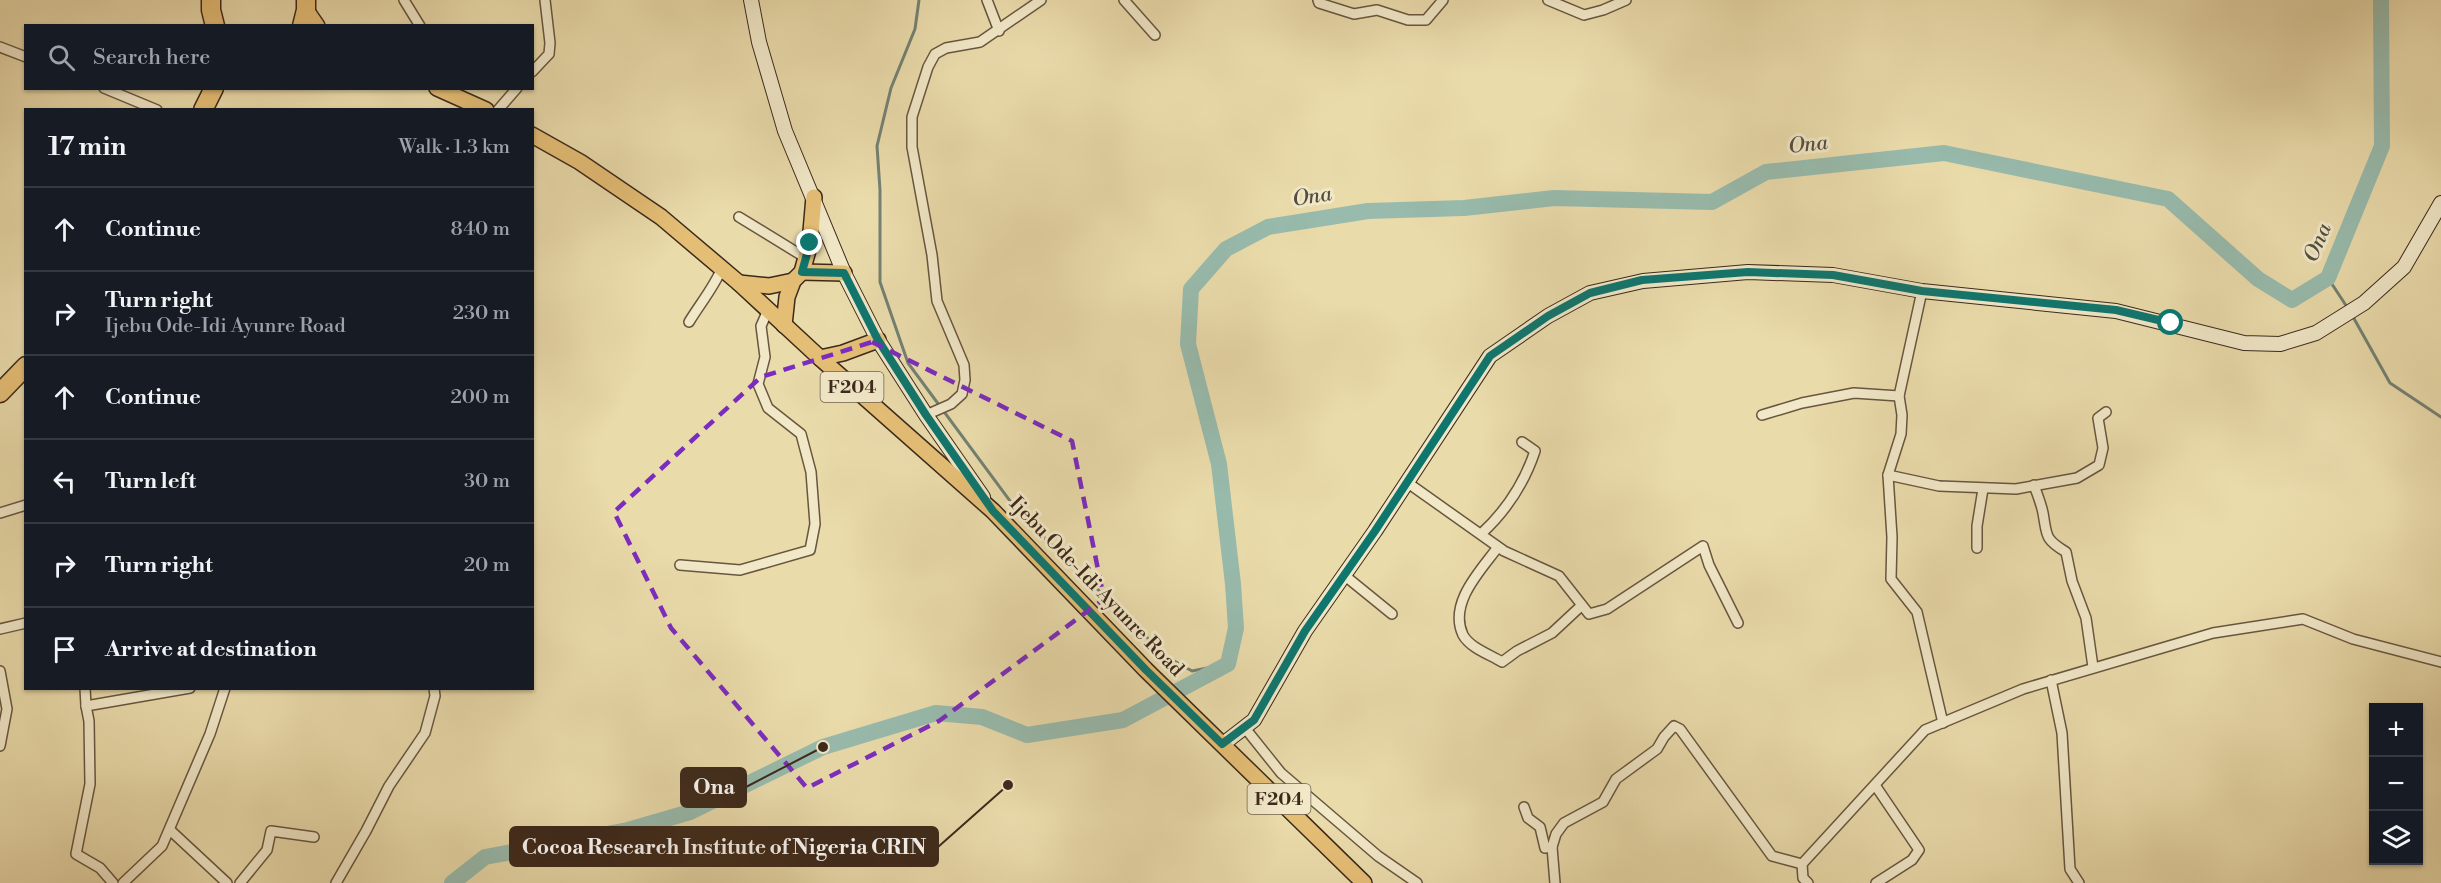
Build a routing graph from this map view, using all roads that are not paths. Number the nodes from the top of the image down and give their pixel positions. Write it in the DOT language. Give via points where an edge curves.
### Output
graph roads {
  1 [pos="211,0"];
  2 [pos="404,0"];
  3 [pos="545,0"];
  4 [pos="751,0"];
  5 [pos="987,0"];
  6 [pos="1041,0"];
  7 [pos="1124,0"];
  8 [pos="1318,0"];
  9 [pos="1443,0"];
  10 [pos="1548,0"];
  11 [pos="1626,0"];
  12 [pos="304,12"];
  13 [pos="214,24"];
  14 [pos="316,24"];
  15 [pos="419,24"];
  16 [pos="999,31"];
  17 [pos="1155,35"];
  18 [pos="0,47"];
  19 [pos="24,56"];
  20 [pos="534,70"];
  21 [pos="109,90"];
  22 [pos="213,90"];
  23 [pos="441,90"];
  24 [pos="515,90"];
  25 [pos="152,108"];
  26 [pos="204,108"];
  27 [pos="479,108"];
  28 [pos="500,108"];
  29 [pos="534,136"];
  30 [pos="814,197"];
  31 [pos="2441,203"];
  32 [pos="739,217"];
  33 [pos="722,268"];
  34 [pos="800,270"];
  35 [pos="844,273"];
  36 [pos="739,283"];
  37 [pos="1922,291"];
  38 [pos="768,310"];
  39 [pos="689,322"];
  40 [pos="784,325"];
  41 [pos="878,340"];
  42 [pos="820,358"];
  43 [pos="24,368"];
  44 [pos="0,393"];
  45 [pos="1899,396"];
  46 [pos="2106,412"];
  47 [pos="932,413"];
  48 [pos="1762,415"];
  49 [pos="1522,442"];
  50 [pos="1888,475"];
  51 [pos="1408,483"];
  52 [pos="2034,485"];
  53 [pos="1983,489"];
  54 [pos="24,506"];
  55 [pos="993,511"];
  56 [pos="0,513"];
  57 [pos="1480,534"];
  58 [pos="1498,547"];
  59 [pos="1977,548"];
  60 [pos="680,565"];
  61 [pos="1344,575"];
  62 [pos="1581,606"];
  63 [pos="1392,614"];
  64 [pos="1738,622"];
  65 [pos="24,623"];
  66 [pos="0,629"];
  67 [pos="2441,663"];
  68 [pos="2093,667"];
  69 [pos="0,671"];
  70 [pos="2051,680"];
  71 [pos="85,690"];
  72 [pos="178,690"];
  73 [pos="224,690"];
  74 [pos="434,690"];
  75 [pos="86,706"];
  76 [pos="1943,723"];
  77 [pos="1245,728"];
  78 [pos="1222,744"];
  79 [pos="0,746"];
  80 [pos="1875,785"];
  81 [pos="1524,807"];
  82 [pos="170,830"];
  83 [pos="314,837"];
  84 [pos="1552,847"];
  85 [pos="1802,864"];
  86 [pos="113,883"];
  87 [pos="123,883"];
  88 [pos="226,883"];
  89 [pos="240,883"];
  90 [pos="336,883"];
  91 [pos="1364,883"];
  92 [pos="1417,883"];
  93 [pos="1555,883"];
  94 [pos="1808,883"];
  95 [pos="1876,883"];
  96 [pos="2079,883"];
  1 -- 13 [label="highway"];
  2 -- 15 [label="street"];
  3 -- 20 [label="street" via="549,54"];
  4 -- 30 [label="street" via="785,131"];
  5 -- 16 [label="street"];
  6 -- 16 [label="street"];
  7 -- 17 [label="street"];
  8 -- 9 [label="street" via="1354,14 1377,10 1408,20 1426,20"];
  10 -- 11 [label="street" via="1584,15"];
  12 -- 14 [label="main road"];
  16 -- 47 [label="street" via="980,42 935,54 912,117 912,147 937,301 964,365 962,394"];
  18 -- 19 [label="street"];
  21 -- 25 [label="street"];
  22 -- 26 [label="highway"];
  23 -- 27 [label="main road"];
  24 -- 28 [label="street"];
  29 -- 33 [label="main road, Ijebu Ode-Idi Ayunre Road / F204" via="661,217"];
  30 -- 34 [label="main road" via="813,223"];
  30 -- 35 [label="street"];
  31 -- 37 [label="street" via="2403,267 2364,303 2316,333 2280,344 2244,343 2116,310"];
  32 -- 34 [label="street"];
  33 -- 36 [label="main road, Ijebu Ode-Idi Ayunre Road / F204"];
  33 -- 39 [label="street"];
  34 -- 35 [label="main road"];
  34 -- 36 [label="main road" via="768,286"];
  34 -- 40 [label="main road" via="787,297"];
  35 -- 41 [label="street"];
  36 -- 38 [label="main road, Ijebu Ode-Idi Ayunre Road / F204"];
  37 -- 45 [label="street"];
  37 -- 51 [label="street" via="1833,275 1748,272 1642,280 1590,293 1490,356"];
  38 -- 40 [label="main road, Ijebu Ode-Idi Ayunre Road / F204"];
  38 -- 60 [label="street" via="761,326 765,357 758,384 768,408 801,434 812,482 815,524 810,550 740,570"];
  40 -- 42 [label="main road, Ijebu Ode-Idi Ayunre Road / F204"];
  41 -- 42 [label="main road"];
  41 -- 47 [label="street"];
  42 -- 55 [label="main road, Ijebu Ode-Idi Ayunre Road / F204"];
  43 -- 44 [label="highway"];
  45 -- 48 [label="street" via="1854,393"];
  45 -- 50 [label="street" via="1901,434"];
  46 -- 52 [label="street" via="2098,418 2103,448 2099,465 2077,478"];
  47 -- 55 [label="street"];
  49 -- 57 [label="street" via="1535,451 1530,467 1516,494"];
  50 -- 53 [label="street" via="1939,486"];
  50 -- 76 [label="street" via="1891,579 1917,612"];
  51 -- 57 [label="street"];
  51 -- 61 [label="street"];
  52 -- 53 [label="street"];
  52 -- 68 [label="street" via="2045,532 2052,544 2066,552 2086,618"];
  53 -- 59 [label="street"];
  54 -- 56 [label="street"];
  55 -- 78 [label="main road, Ijebu Ode-Idi Ayunre Road / F204"];
  57 -- 58 [label="street"];
  58 -- 62 [label="street" via="1558,576"];
  58 -- 62 [label="street" via="1463,598 1459,614 1463,636 1473,646 1502,662 1552,633"];
  61 -- 63 [label="street"];
  61 -- 77 [label="street" via="1305,631 1254,720"];
  62 -- 64 [label="street" via="1589,614 1607,609 1703,546 1708,566"];
  65 -- 66 [label="street"];
  67 -- 68 [label="street" via="2353,639 2302,618 2213,633"];
  68 -- 70 [label="street"];
  69 -- 79 [label="street" via="7,709"];
  70 -- 76 [label="street"];
  70 -- 96 [label="street" via="2062,733 2070,869"];
  71 -- 75 [label="street"];
  72 -- 75 [label="street"];
  73 -- 82 [label="street"];
  74 -- 90 [label="street" via="425,733 389,786"];
  75 -- 86 [label="street" via="90,784 76,854 100,868"];
  76 -- 80 [label="street" via="1925,730"];
  77 -- 78 [label="street"];
  77 -- 92 [label="street" via="1281,773 1378,856"];
  78 -- 91 [label="main road, Ijebu Ode-Idi Ayunre Road / F204"];
  80 -- 85 [label="street"];
  80 -- 95 [label="street" via="1919,850 1912,860"];
  81 -- 84 [label="street" via="1528,818 1540,827 1545,848"];
  82 -- 87 [label="street" via="162,846"];
  82 -- 88 [label="street"];
  83 -- 89 [label="street" via="271,831 267,850"];
  84 -- 85 [label="street" via="1564,823 1603,802 1616,779 1658,749 1674,726 1772,856"];
  84 -- 93 [label="street"];
  85 -- 94 [label="street" via="1803,878"];
}
